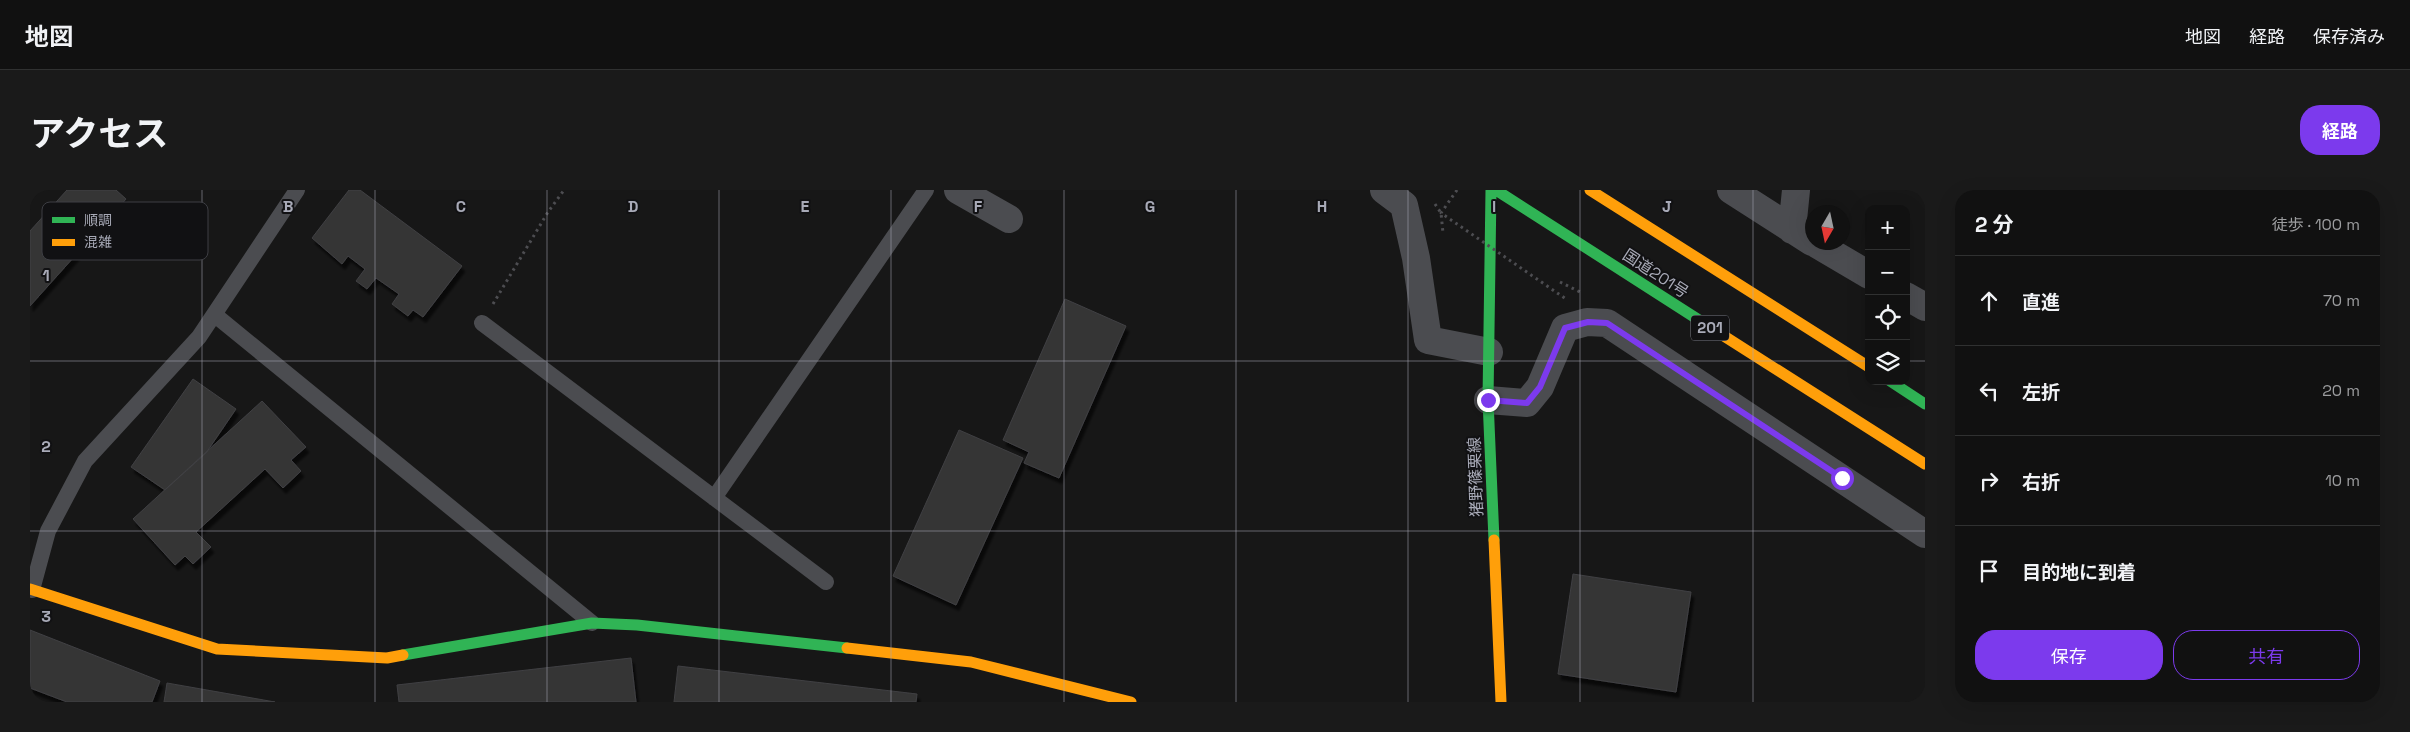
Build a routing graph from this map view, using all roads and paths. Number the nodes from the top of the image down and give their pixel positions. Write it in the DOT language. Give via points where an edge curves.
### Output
graph roads {
  1 [pos="297,190"];
  2 [pos="564,190"];
  3 [pos="926,190"];
  4 [pos="958,190"];
  5 [pos="1384,190"];
  6 [pos="1456,190"];
  7 [pos="1491,190"];
  8 [pos="1496,190"];
  9 [pos="1590,190"];
  10 [pos="1731,190"];
  11 [pos="1796,190"];
  12 [pos="1009,220"];
  13 [pos="1805,233"];
  14 [pos="1805,237"];
  15 [pos="1826,250"];
  16 [pos="1865,273"];
  17 [pos="1566,298"];
  18 [pos="1910,298"];
  19 [pos="1925,307"];
  20 [pos="215,315"];
  21 [pos="482,323"];
  22 [pos="1489,352"];
  23 [pos="1865,364"];
  24 [pos="1896,385"];
  25 [pos="1488,400"];
  26 [pos="1925,404"];
  27 [pos="1925,464"];
  28 [pos="714,498"];
  29 [pos="1925,534"];
  30 [pos="826,582"];
  31 [pos="31,590"];
  32 [pos="592,622"];
  33 [pos="1131,702"];
  34 [pos="1501,702"];
  1 -- 20 [label="lane"];
  2 -- 21 [label="path"];
  3 -- 28 [label="lane"];
  4 -- 12 [label="street"];
  5 -- 22 [label="street" via="1404,205 1416,258 1428,340"];
  6 -- 17 [label="path, bridge" via="1442,213"];
  7 -- 22 [label="main road, 猪野篠栗線"];
  8 -- 27 [label="main road, 国道201号 / 201"];
  9 -- 23 [label="main road"];
  10 -- 14 [label="street"];
  11 -- 13 [label="street"];
  15 -- 16 [label="street"];
  18 -- 19 [label="street"];
  20 -- 31 [label="lane" via="199,338 85,461 48,531"];
  20 -- 32 [label="lane"];
  21 -- 28 [label="lane"];
  22 -- 25 [label="main road, 猪野篠栗線"];
  24 -- 26 [label="main road"];
  25 -- 29 [label="street" via="1527,403 1540,387 1565,328 1588,322 1607,323"];
  25 -- 34 [label="main road, 猪野篠栗線"];
  28 -- 30 [label="lane"];
  31 -- 32 [label="main road" via="217,649 387,658"];
  32 -- 33 [label="main road" via="971,662"];
}
